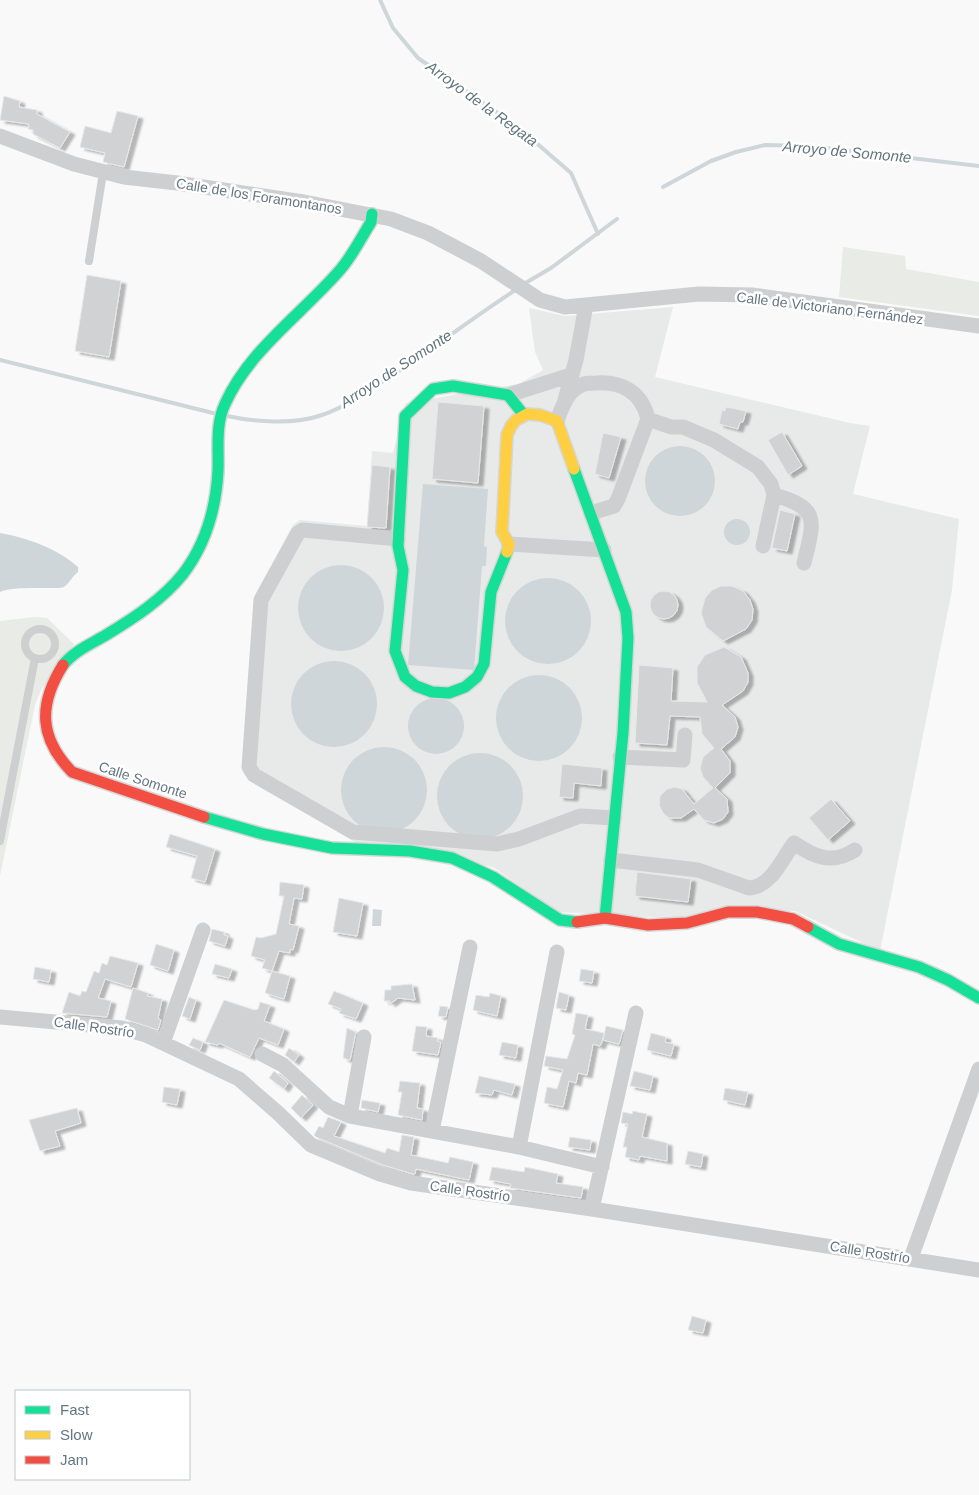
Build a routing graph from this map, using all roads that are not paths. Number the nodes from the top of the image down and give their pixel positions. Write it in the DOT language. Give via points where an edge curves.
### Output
graph roads {
  1 [pos="0,136"];
  2 [pos="103,173"];
  3 [pos="372,214"];
  4 [pos="89,261"];
  5 [pos="508,280"];
  6 [pos="586,305"];
  7 [pos="979,326"];
  8 [pos="571,375"];
  9 [pos="508,394"];
  10 [pos="565,400"];
  11 [pos="523,414"];
  12 [pos="648,419"];
  13 [pos="557,420"];
  14 [pos="774,495"];
  15 [pos="591,513"];
  16 [pos="398,539"];
  17 [pos="509,544"];
  18 [pos="763,546"];
  19 [pos="604,550"];
  20 [pos="804,563"];
  21 [pos="53,652"];
  22 [pos="35,658"];
  23 [pos="67,661"];
  24 [pos="685,736"];
  25 [pos="620,757"];
  26 [pos="614,818"];
  27 [pos="0,841"];
  28 [pos="855,850"];
  29 [pos="611,860"];
  30 [pos="765,883"];
  31 [pos="757,912"];
  32 [pos="605,918"];
  33 [pos="203,930"];
  34 [pos="470,947"];
  35 [pos="557,952"];
  36 [pos="979,998"];
  37 [pos="636,1013"];
  38 [pos="0,1017"];
  39 [pos="364,1037"];
  40 [pos="163,1043"];
  41 [pos="262,1054"];
  42 [pos="979,1069"];
  43 [pos="350,1116"];
  44 [pos="432,1131"];
  45 [pos="519,1147"];
  46 [pos="602,1166"];
  47 [pos="592,1209"];
  48 [pos="911,1258"];
  49 [pos="979,1270"];
  1 -- 2 [label="street, Calle de los Foramontanos"];
  2 -- 3 [label="street, Calle de los Foramontanos"];
  2 -- 4 [label="lane"];
  3 -- 5 [label="street, Calle de los Foramontanos" via="428,233 481,261"];
  3 -- 23 [label="street, Calle Somonte" via="371,222 342,268 256,357 224,406 218,428 217,482 211,513 194,558 178,584 147,609"];
  5 -- 6 [label="street, Calle de Victoriano Fernández" via="533,296 566,306"];
  6 -- 7 [label="street, Calle de Victoriano Fernández" via="699,294 752,295"];
  6 -- 8 [label="street"];
  8 -- 9 [label="street"];
  8 -- 10 [label="street"];
  9 -- 11 [label="street"];
  9 -- 16 [label="street" via="454,386 433,389 406,416"];
  10 -- 12 [label="street" via="584,384 616,384 639,398"];
  10 -- 13 [label="street"];
  11 -- 13 [label="street" via="532,412"];
  11 -- 17 [label="street" via="512,422 507,435 502,532"];
  12 -- 14 [label="street" via="671,427 683,427 746,458 767,477"];
  12 -- 15 [label="street" via="614,506"];
  13 -- 15 [label="street"];
  14 -- 18 [label="street"];
  14 -- 20 [label="street" via="796,502 812,518"];
  15 -- 19 [label="street"];
  16 -- 17 [label="street" via="403,570 396,651 405,677 416,686 432,692 450,692 465,687 477,677 484,664 491,592"];
  16 -- 26 [label="street" via="303,530 298,533 261,600 249,767 254,775 353,832 497,844 580,816"];
  17 -- 19 [label="street"];
  19 -- 25 [label="street" via="626,612 628,638"];
  21 -- 22 [label="lane" via="45,658"];
  21 -- 22 [label="lane" via="54,638 47,631 37,630 25,643 28,653"];
  21 -- 23 [label="lane"];
  22 -- 27 [label="lane"];
  23 -- 32 [label="street, Calle Somonte" via="56,677 50,695 46,730 55,753 72,772 212,820 273,836 332,848 410,851 452,858 493,877 560,920 571,923"];
  24 -- 25 [label="street" via="683,760"];
  25 -- 26 [label="street"];
  26 -- 29 [label="street"];
  28 -- 30 [label="street" via="836,859 822,858 794,843"];
  29 -- 30 [label="street" via="698,870 749,888"];
  29 -- 32 [label="street"];
  30 -- 31 [label="street"];
  31 -- 32 [label="street, Calle Somonte" via="728,912 687,923 648,925"];
  31 -- 36 [label="street, Calle Somonte" via="793,919 839,944 919,967"];
  33 -- 40 [label="street"];
  34 -- 44 [label="street"];
  35 -- 45 [label="street"];
  37 -- 46 [label="street"];
  38 -- 40 [label="street, Calle Rostrío" via="122,1028"];
  39 -- 43 [label="street"];
  40 -- 47 [label="street, Calle Rostrío" via="239,1079 311,1145 380,1174 412,1183"];
  41 -- 43 [label="street" via="283,1065 329,1107"];
  42 -- 48 [label="street"];
  43 -- 44 [label="street"];
  44 -- 45 [label="street"];
  45 -- 46 [label="street"];
  46 -- 47 [label="street"];
  47 -- 48 [label="street, Calle Rostrío"];
  48 -- 49 [label="street, Calle Rostrío"];
}
